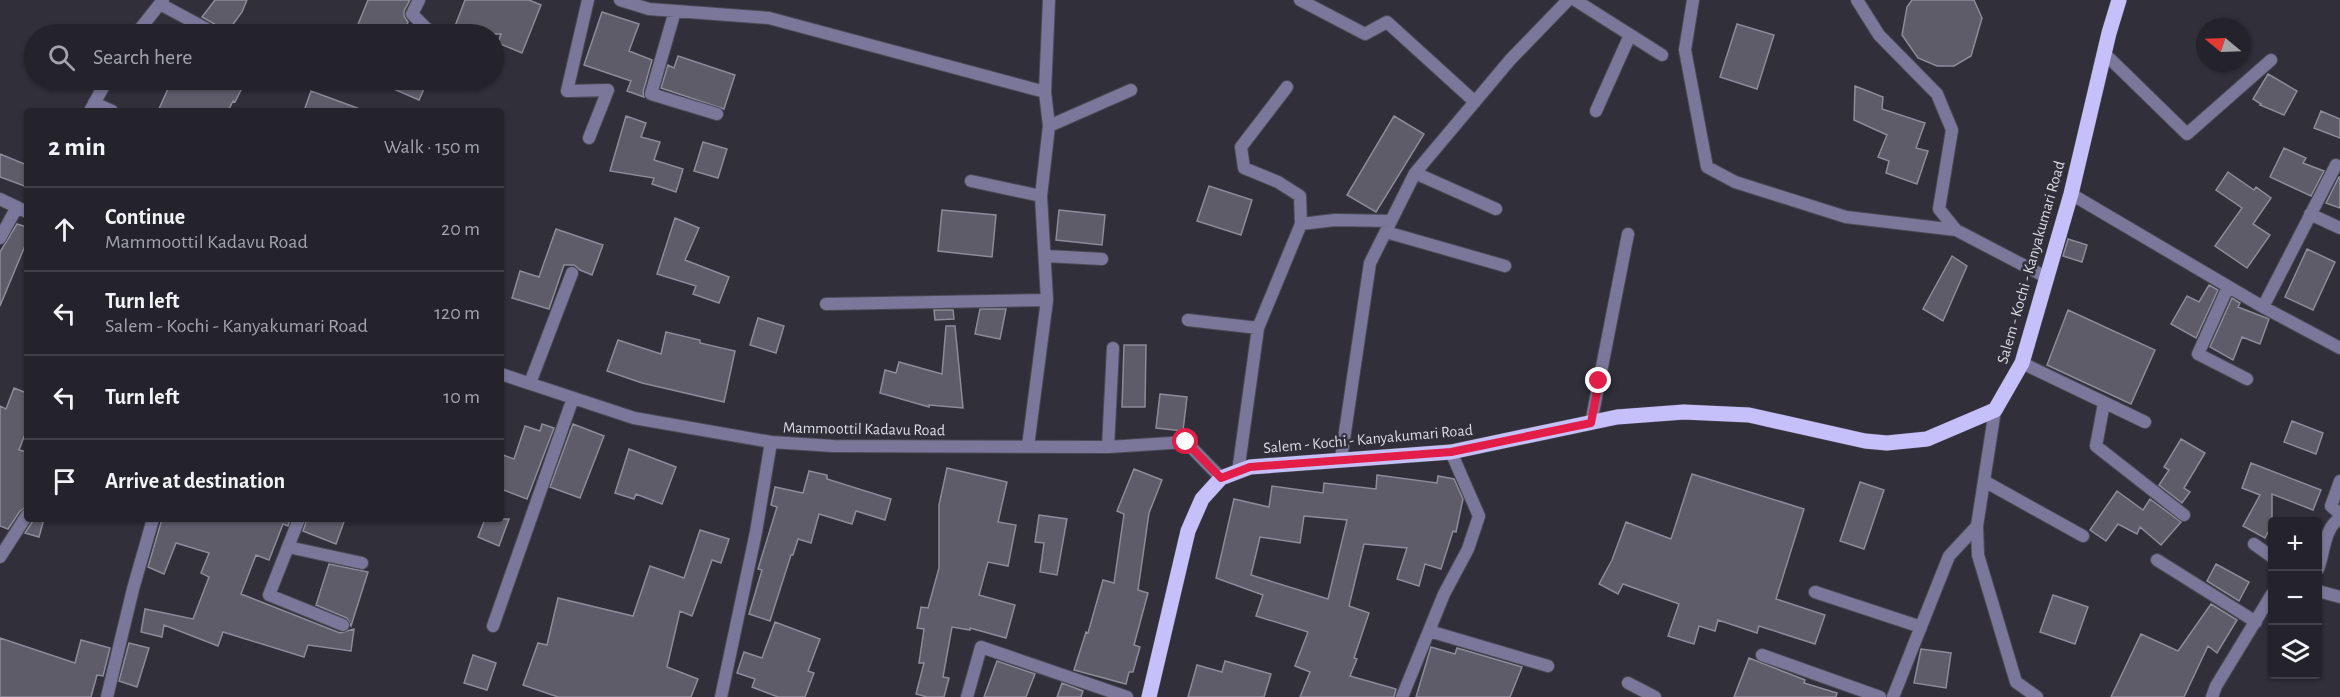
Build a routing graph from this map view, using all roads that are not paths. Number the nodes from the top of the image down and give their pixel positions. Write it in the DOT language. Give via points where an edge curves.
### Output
graph roads {
  1 [pos="419,0"];
  2 [pos="588,0"];
  3 [pos="620,0"];
  4 [pos="1048,0"];
  5 [pos="1300,0"];
  6 [pos="1568,0"];
  7 [pos="1575,0"];
  8 [pos="1693,0"];
  9 [pos="1857,0"];
  10 [pos="2119,0"];
  11 [pos="161,2"];
  12 [pos="675,11"];
  13 [pos="144,24"];
  14 [pos="199,24"];
  15 [pos="422,24"];
  16 [pos="1630,35"];
  17 [pos="2104,53"];
  18 [pos="1662,55"];
  19 [pos="2271,60"];
  20 [pos="1287,87"];
  21 [pos="101,90"];
  22 [pos="1131,90"];
  23 [pos="1045,92"];
  24 [pos="1475,102"];
  25 [pos="92,107"];
  26 [pos="1596,111"];
  27 [pos="717,114"];
  28 [pos="1049,126"];
  29 [pos="589,138"];
  30 [pos="2336,165"];
  31 [pos="1415,173"];
  32 [pos="972,181"];
  33 [pos="2071,194"];
  34 [pos="1041,196"];
  35 [pos="0,199"];
  36 [pos="22,209"];
  37 [pos="1496,209"];
  38 [pos="2310,214"];
  39 [pos="1301,224"];
  40 [pos="1388,227"];
  41 [pos="2340,228"];
  42 [pos="1956,230"];
  43 [pos="1628,234"];
  44 [pos="0,238"];
  45 [pos="1046,256"];
  46 [pos="1102,259"];
  47 [pos="1505,266"];
  48 [pos="572,273"];
  49 [pos="2048,278"];
  50 [pos="2228,287"];
  51 [pos="1047,300"];
  52 [pos="826,304"];
  53 [pos="2263,307"];
  54 [pos="1188,320"];
  55 [pos="1258,328"];
  56 [pos="1113,348"];
  57 [pos="2340,348"];
  58 [pos="2022,363"];
  59 [pos="504,375"];
  60 [pos="2247,380"];
  61 [pos="530,383"];
  62 [pos="573,398"];
  63 [pos="2104,403"];
  64 [pos="1995,410"];
  65 [pos="2145,422"];
  66 [pos="1591,423"];
  67 [pos="771,442"];
  68 [pos="1028,446"];
  69 [pos="1108,447"];
  70 [pos="1451,452"];
  71 [pos="1341,459"];
  72 [pos="1238,472"];
  73 [pos="1221,478"];
  74 [pos="1984,481"];
  75 [pos="2340,481"];
  76 [pos="2184,516"];
  77 [pos="2340,516"];
  78 [pos="24,520"];
  79 [pos="152,522"];
  80 [pos="298,522"];
  81 [pos="1977,526"];
  82 [pos="2083,536"];
  83 [pos="2254,544"];
  84 [pos="288,547"];
  85 [pos="2268,553"];
  86 [pos="2322,556"];
  87 [pos="0,557"];
  88 [pos="2157,560"];
  89 [pos="362,563"];
  90 [pos="1815,592"];
  91 [pos="2322,592"];
  92 [pos="2340,597"];
  93 [pos="2268,601"];
  94 [pos="2256,622"];
  95 [pos="343,625"];
  96 [pos="493,626"];
  97 [pos="1921,627"];
  98 [pos="1429,631"];
  99 [pos="1762,655"];
  100 [pos="1548,666"];
  101 [pos="1628,683"];
  102 [pos="2030,695"];
  103 [pos="107,697"];
  104 [pos="721,697"];
  105 [pos="967,697"];
  106 [pos="1127,697"];
  107 [pos="1149,697"];
  108 [pos="1401,697"];
  109 [pos="1654,697"];
  110 [pos="1881,697"];
  111 [pos="1893,697"];
  112 [pos="2212,697"];
  1 -- 15 [label="street" via="412,14"];
  2 -- 29 [label="street" via="567,91 608,90"];
  3 -- 12 [label="street" via="649,9"];
  4 -- 23 [label="street"];
  5 -- 24 [label="street" via="1365,34 1387,22"];
  6 -- 24 [label="street"];
  7 -- 16 [label="street"];
  8 -- 42 [label="street" via="1685,50 1707,167 1735,182 1846,217"];
  9 -- 42 [label="street" via="1879,35 1937,94 1941,103 1952,130 1939,209"];
  10 -- 17 [label="main road, Salem - Kochi - Kanyakumari Road"];
  11 -- 13 [label="street"];
  11 -- 14 [label="street"];
  12 -- 23 [label="street" via="769,18"];
  12 -- 27 [label="street" via="651,94"];
  16 -- 18 [label="street"];
  16 -- 26 [label="street"];
  17 -- 19 [label="street" via="2187,134"];
  17 -- 33 [label="main road, Salem - Kochi - Kanyakumari Road"];
  20 -- 39 [label="street" via="1241,147 1244,168 1300,196"];
  21 -- 25 [label="street"];
  22 -- 28 [label="street"];
  23 -- 28 [label="street"];
  24 -- 31 [label="street"];
  28 -- 34 [label="street"];
  30 -- 38 [label="street"];
  31 -- 37 [label="street"];
  31 -- 40 [label="street"];
  32 -- 34 [label="street"];
  33 -- 49 [label="main road, Salem - Kochi - Kanyakumari Road"];
  33 -- 50 [label="street"];
  34 -- 45 [label="street"];
  35 -- 36 [label="street"];
  36 -- 44 [label="street"];
  38 -- 41 [label="street"];
  38 -- 53 [label="street"];
  39 -- 40 [label="street" via="1335,220"];
  39 -- 55 [label="street"];
  40 -- 47 [label="street"];
  40 -- 71 [label="street" via="1370,263"];
  42 -- 49 [label="street"];
  43 -- 66 [label="street"];
  45 -- 46 [label="street"];
  45 -- 51 [label="street"];
  48 -- 61 [label="street"];
  49 -- 58 [label="main road, Salem - Kochi - Kanyakumari Road"];
  50 -- 53 [label="street"];
  50 -- 60 [label="street" via="2198,354"];
  51 -- 52 [label="street"];
  51 -- 68 [label="street"];
  53 -- 57 [label="street"];
  54 -- 55 [label="street"];
  55 -- 72 [label="street"];
  56 -- 69 [label="street"];
  58 -- 63 [label="street"];
  58 -- 64 [label="main road, Salem - Kochi - Kanyakumari Road"];
  59 -- 61 [label="street, Mammoottil Kadavu Road"];
  61 -- 62 [label="street, Mammoottil Kadavu Road"];
  62 -- 67 [label="street, Mammoottil Kadavu Road" via="634,418"];
  62 -- 96 [label="street"];
  63 -- 65 [label="street"];
  63 -- 76 [label="street" via="2096,446"];
  64 -- 66 [label="main road, Salem - Kochi - Kanyakumari Road" via="1927,439 1887,442 1865,441 1749,415 1684,412"];
  64 -- 74 [label="street"];
  66 -- 70 [label="main road, Salem - Kochi - Kanyakumari Road"];
  67 -- 68 [label="street, Mammoottil Kadavu Road" via="832,446"];
  67 -- 104 [label="street"];
  68 -- 69 [label="street, Mammoottil Kadavu Road"];
  69 -- 73 [label="street, Mammoottil Kadavu Road" via="1186,442"];
  70 -- 71 [label="main road, Salem - Kochi - Kanyakumari Road"];
  70 -- 98 [label="street" via="1479,516 1468,549"];
  71 -- 72 [label="main road, Salem - Kochi - Kanyakumari Road" via="1250,467"];
  72 -- 73 [label="main road, Salem - Kochi - Kanyakumari Road"];
  73 -- 107 [label="main road, Salem - Kochi - Kanyakumari Road" via="1202,499 1188,531"];
  74 -- 81 [label="street"];
  74 -- 82 [label="street"];
  75 -- 77 [label="street" via="2331,506"];
  77 -- 86 [label="street" via="2330,531"];
  78 -- 87 [label="street"];
  79 -- 103 [label="street"];
  80 -- 84 [label="street"];
  81 -- 97 [label="street" via="1948,556"];
  81 -- 102 [label="street" via="1978,555 1999,631 2016,682"];
  83 -- 85 [label="street"];
  84 -- 89 [label="street"];
  84 -- 95 [label="street" via="269,595"];
  88 -- 94 [label="street"];
  90 -- 97 [label="street"];
  91 -- 92 [label="street"];
  93 -- 94 [label="street"];
  94 -- 112 [label="street"];
  97 -- 111 [label="street"];
  98 -- 100 [label="street"];
  98 -- 108 [label="street"];
  99 -- 110 [label="street"];
  101 -- 109 [label="street"];
  105 -- 106 [label="street" via="981,647"];
}
